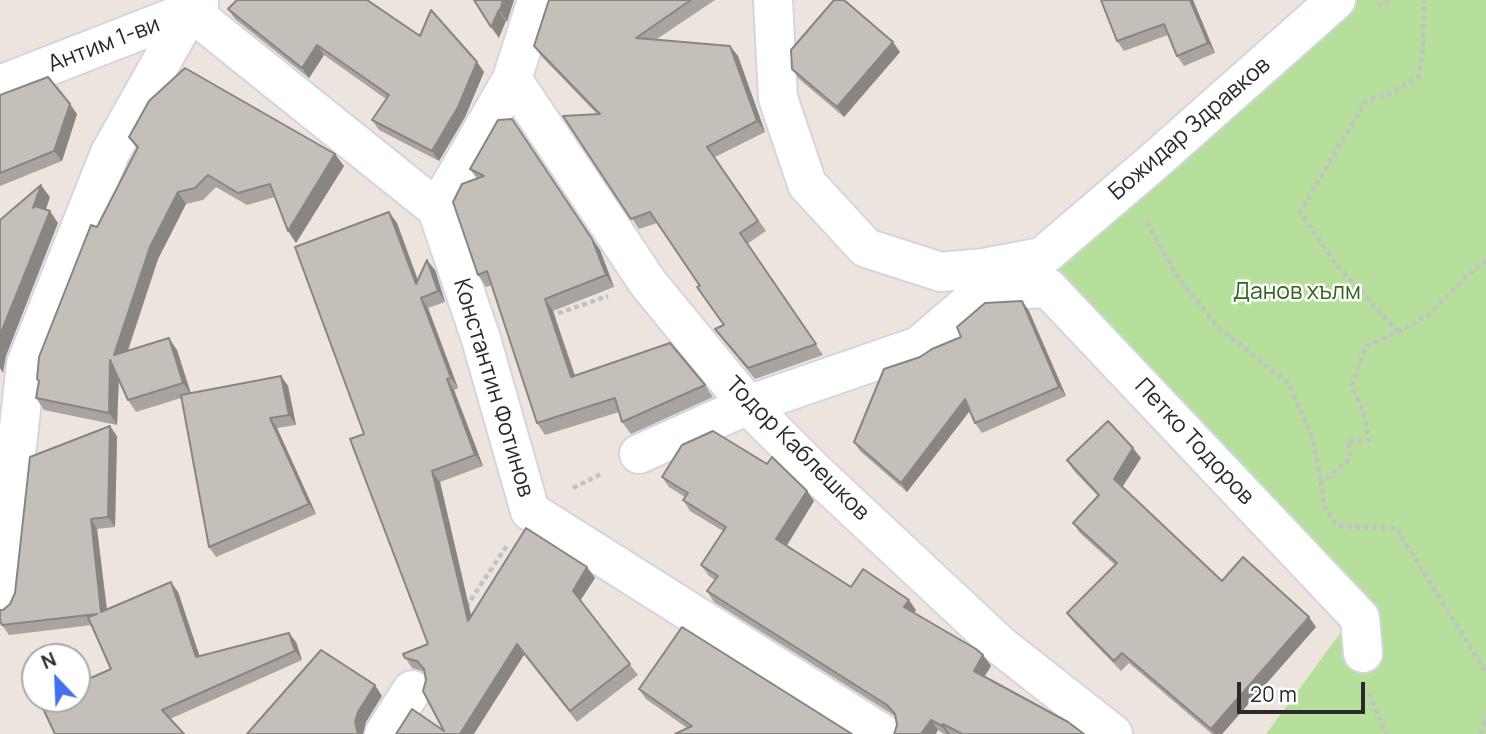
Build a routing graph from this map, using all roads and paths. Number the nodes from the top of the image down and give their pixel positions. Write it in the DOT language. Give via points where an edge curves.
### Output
graph roads {
  1 [pos="537,0"];
  2 [pos="773,0"];
  3 [pos="1336,0"];
  4 [pos="1424,0"];
  5 [pos="196,4"];
  6 [pos="512,79"];
  7 [pos="0,85"];
  8 [pos="1151,164"];
  9 [pos="437,209"];
  10 [pos="1486,260"];
  11 [pos="649,283"];
  12 [pos="546,317"];
  13 [pos="1398,332"];
  14 [pos="748,405"];
  15 [pos="639,454"];
  16 [pos="1321,483"];
  17 [pos="530,511"];
  18 [pos="0,600"];
  19 [pos="463,611"];
  20 [pos="1363,653"];
  21 [pos="1486,672"];
  22 [pos="411,690"];
  23 [pos="1486,716"];
  24 [pos="384,734"];
  25 [pos="883,734"];
  26 [pos="1113,734"];
  27 [pos="1481,734"];
  1 -- 6 [label="street"];
  2 -- 8 [label="street, Божидар Здравков" via="778,98 807,184 866,248 942,272 1042,257"];
  3 -- 8 [label="street, Божидар Здравков"];
  4 -- 13 [label="path" via="1419,76 1366,101 1300,212 1336,264"];
  5 -- 7 [label="street, Антим 1-ви"];
  5 -- 9 [label="street"];
  5 -- 18 [label="street" via="110,153 26,364"];
  6 -- 9 [label="street"];
  6 -- 11 [label="street, Тодор Каблешков"];
  8 -- 16 [label="path" via="1142,213 1176,275 1218,327 1289,384 1313,439"];
  9 -- 17 [label="street, Константин Фотинов" via="481,339"];
  10 -- 13 [label="path" via="1427,316"];
  11 -- 12 [label="path"];
  11 -- 14 [label="street, Тодор Каблешков"];
  13 -- 16 [label="path" via="1366,346 1352,385 1369,440 1348,441 1350,459"];
  14 -- 15 [label="street"];
  14 -- 20 [label="street, Петко Тодоров" via="919,346 983,291 1048,288 1360,618"];
  14 -- 26 [label="street, Тодор Каблешков" via="1000,646"];
  15 -- 17 [label="path"];
  16 -- 21 [label="path" via="1324,506 1338,526 1396,528"];
  17 -- 19 [label="path"];
  17 -- 25 [label="street, Константин Фотинов"];
  22 -- 24 [label="street"];
  23 -- 27 [label="path"];
}
